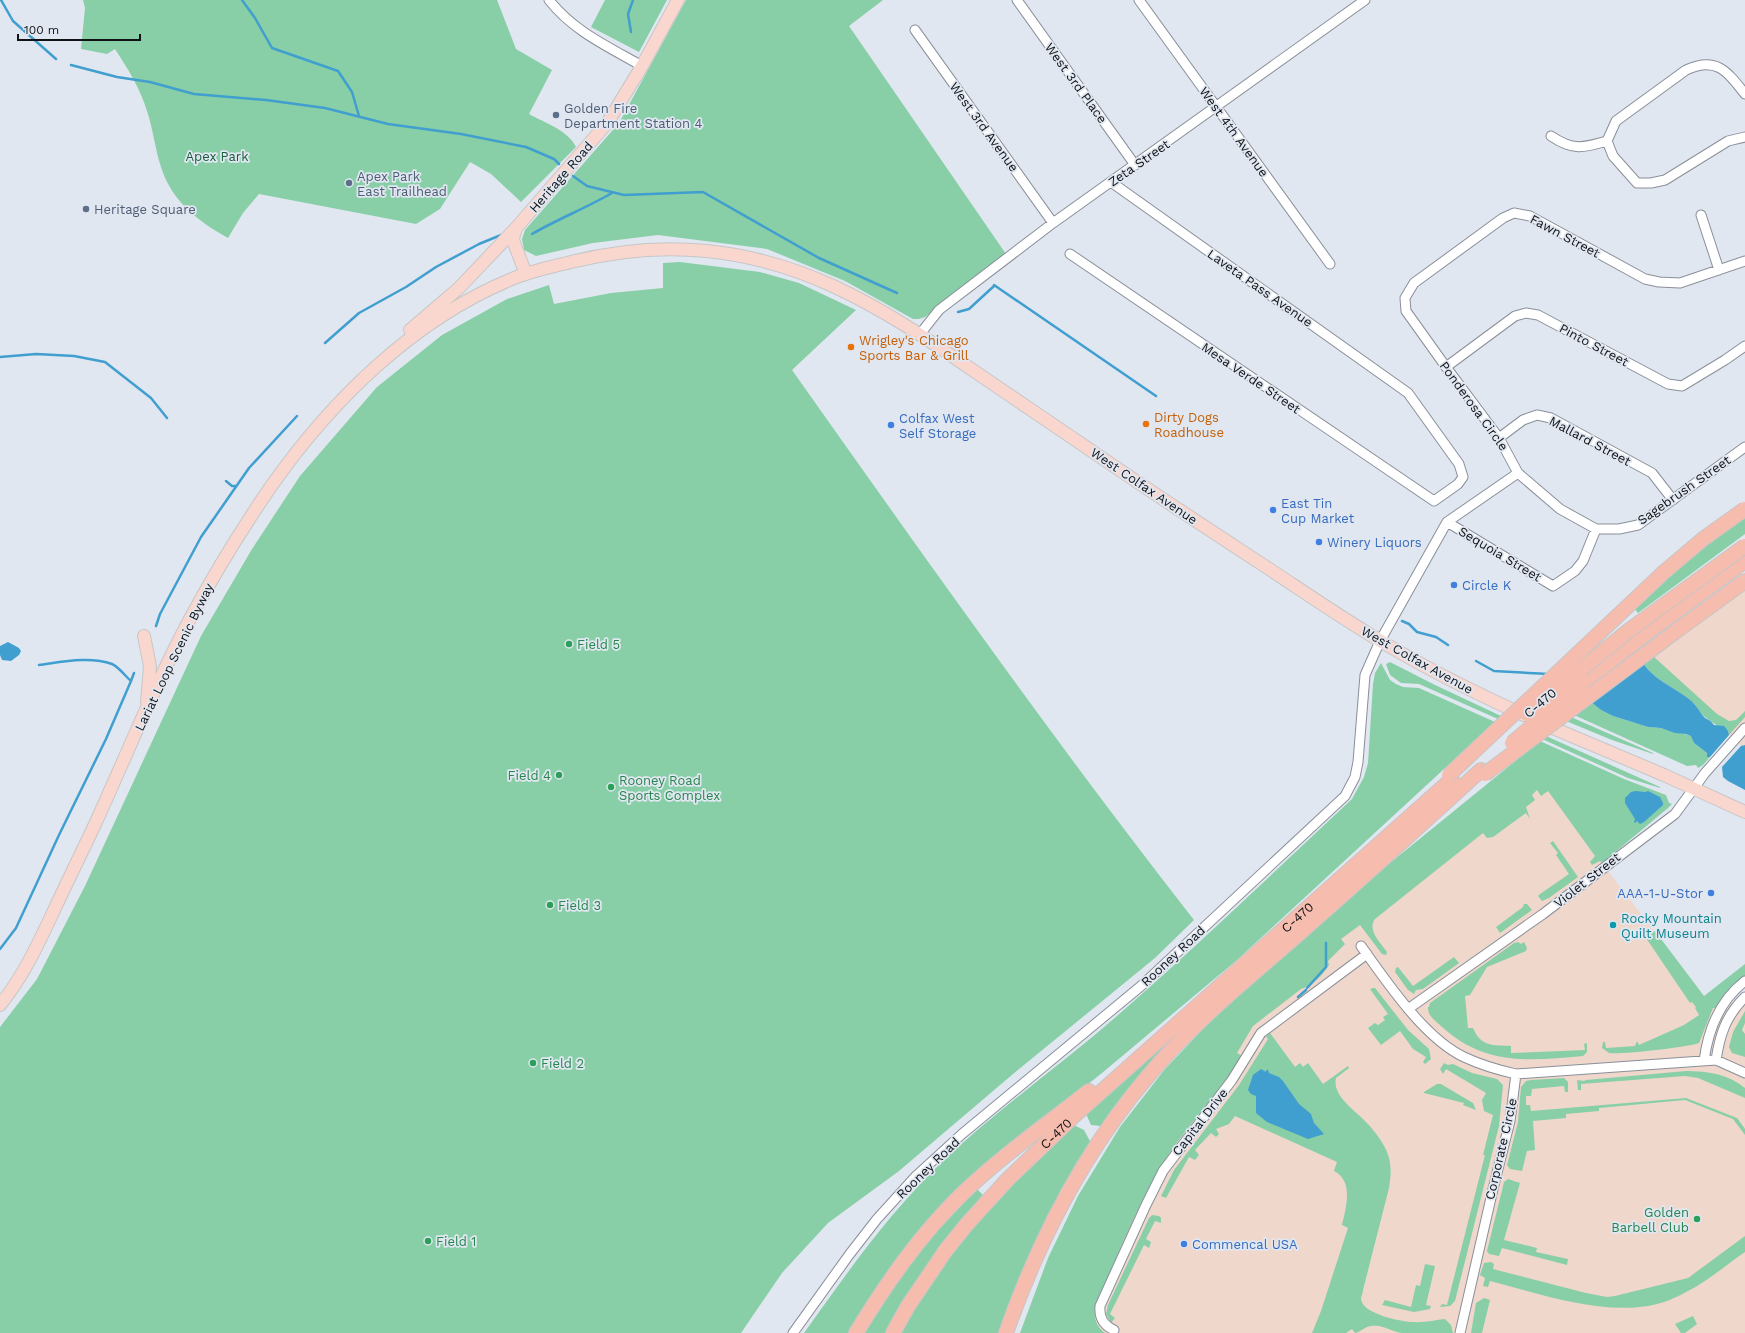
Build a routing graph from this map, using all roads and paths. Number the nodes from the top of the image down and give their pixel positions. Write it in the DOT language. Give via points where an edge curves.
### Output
graph roads {
  1 [pos="549,0"];
  2 [pos="678,0"];
  3 [pos="1017,0"];
  4 [pos="1139,0"];
  5 [pos="1365,0"];
  6 [pos="915,30"];
  7 [pos="642,66"];
  8 [pos="1745,94"];
  9 [pos="1215,107"];
  10 [pos="1552,136"];
  11 [pos="1745,137"];
  12 [pos="1607,141"];
  13 [pos="1136,165"];
  14 [pos="1111,182"];
  15 [pos="1701,215"];
  16 [pos="1053,223"];
  17 [pos="516,228"];
  18 [pos="1070,254"];
  19 [pos="1745,260"];
  20 [pos="1330,264"];
  21 [pos="1719,270"];
  22 [pos="526,274"];
  23 [pos="1405,298"];
  24 [pos="920,334"];
  25 [pos="1745,346"];
  26 [pos="1446,367"];
  27 [pos="335,408"];
  28 [pos="1500,438"];
  29 [pos="1745,447"];
  30 [pos="1518,473"];
  31 [pos="1673,500"];
  32 [pos="1434,501"];
  33 [pos="1745,508"];
  34 [pos="1448,522"];
  35 [pos="1596,529"];
  36 [pos="1745,546"];
  37 [pos="1745,562"];
  38 [pos="1745,581"];
  39 [pos="144,636"];
  40 [pos="1380,641"];
  41 [pos="145,715"];
  42 [pos="1745,728"];
  43 [pos="1483,772"];
  44 [pos="1451,777"];
  45 [pos="1694,788"];
  46 [pos="1745,812"];
  47 [pos="1361,946"];
  48 [pos="1367,954"];
  49 [pos="1745,981"];
  50 [pos="1745,997"];
  51 [pos="0,1005"];
  52 [pos="1196,1007"];
  53 [pos="1408,1009"];
  54 [pos="1716,1060"];
  55 [pos="1704,1061"];
  56 [pos="1516,1074"];
  57 [pos="1745,1074"];
  58 [pos="1114,1330"];
  59 [pos="793,1333"];
  60 [pos="856,1333"];
  61 [pos="893,1333"];
  62 [pos="1006,1333"];
  63 [pos="1460,1333"];
  1 -- 7 [label="street" via="584,32"];
  2 -- 7 [label="main road, Heritage Road"];
  3 -- 13 [label="street, West 3rd Place"];
  4 -- 9 [label="street, West 4th Avenue"];
  5 -- 9 [label="street, Zeta Street"];
  6 -- 16 [label="street, West 3rd Avenue"];
  7 -- 17 [label="main road, Heritage Road" via="608,122"];
  8 -- 12 [label="street" via="1730,74 1717,67 1698,65 1686,70 1616,121"];
  9 -- 13 [label="street, Zeta Street"];
  9 -- 20 [label="street, West 4th Avenue"];
  10 -- 12 [label="street" via="1564,145 1579,148"];
  11 -- 12 [label="street" via="1728,141 1665,180 1652,183 1637,183 1613,156"];
  13 -- 14 [label="street, Zeta Street"];
  14 -- 16 [label="street, Zeta Street"];
  14 -- 32 [label="street, Laveta Pass Avenue" via="1408,393 1460,464 1463,477 1458,484"];
  15 -- 21 [label="street"];
  16 -- 24 [label="street, Zeta Street" via="939,310"];
  17 -- 22 [label="main road" via="514,243"];
  17 -- 27 [label="main road, Heritage Road" via="459,288 364,374"];
  18 -- 32 [label="street, Mesa Verde Street"];
  19 -- 21 [label="street, Fawn Street"];
  21 -- 23 [label="street, Fawn Street" via="1680,283 1645,278 1530,216 1514,213 1503,218 1414,283"];
  22 -- 24 [label="main road, West Colfax Avenue" via="624,250 673,248 718,252 750,257 813,278 866,302"];
  22 -- 27 [label="main road, Lariat Loop Scenic Byway" via="461,304 418,332"];
  23 -- 26 [label="street, Ponderosa Circle" via="1406,311"];
  24 -- 40 [label="main road, West Colfax Avenue" via="1209,531"];
  25 -- 26 [label="street, Pinto Street" via="1682,386 1668,384 1538,315 1526,313 1515,316"];
  26 -- 28 [label="street, Ponderosa Circle"];
  27 -- 41 [label="main road, Lariat Loop Scenic Byway" via="273,483 227,554 190,619"];
  28 -- 30 [label="street, Ponderosa Circle"];
  28 -- 31 [label="street, Mallard Street" via="1523,420 1537,415 1551,418 1652,473"];
  29 -- 31 [label="street, Sagebrush Street"];
  30 -- 34 [label="street"];
  30 -- 35 [label="street, Ponderosa Circle" via="1560,509"];
  31 -- 35 [label="street, Sagebrush Street" via="1638,525 1619,529"];
  33 -- 44 [label="highway, bridge" via="1664,572"];
  34 -- 35 [label="street, Sequoia Street" via="1553,586 1575,571 1583,561"];
  34 -- 40 [label="street, Rooney Road"];
  36 -- 44 [label="highway, C-470, bridge" via="1628,631"];
  37 -- 43 [label="highway, C-470, bridge" via="1606,664 1542,716"];
  38 -- 43 [label="highway, bridge"];
  39 -- 41 [label="main road" via="150,666"];
  40 -- 45 [label="main road, West Colfax Avenue" via="1483,697"];
  40 -- 59 [label="street, Rooney Road" via="1365,675 1358,762 1355,778 1345,796 1141,986 937,1157 877,1220"];
  41 -- 51 [label="main road, Lariat Loop Scenic Byway" via="46,928 18,980"];
  42 -- 45 [label="street, Violet Street"];
  43 -- 62 [label="highway, C-470" via="1447,801 1215,1008 1149,1074 1110,1124 1063,1200 1033,1260"];
  44 -- 52 [label="highway, C-470"];
  45 -- 46 [label="main road, West Colfax Avenue"];
  45 -- 53 [label="street, Violet Street" via="1675,814 1543,914"];
  47 -- 48 [label="street"];
  48 -- 53 [label="street"];
  48 -- 58 [label="street, Capital Drive" via="1262,1033 1232,1080 1170,1161 1152,1192 1100,1306 1101,1320"];
  49 -- 55 [label="street" via="1721,1007 1711,1028"];
  50 -- 54 [label="street" via="1725,1023"];
  52 -- 60 [label="highway" via="1003,1159 960,1196 907,1256"];
  52 -- 61 [label="highway, C-470" via="1050,1138 987,1202 946,1250"];
  53 -- 56 [label="street" via="1432,1034 1463,1057"];
  54 -- 55 [label="street"];
  54 -- 57 [label="street"];
  55 -- 56 [label="street"];
  56 -- 63 [label="street, Corporate Circle" via="1510,1121"];
}
